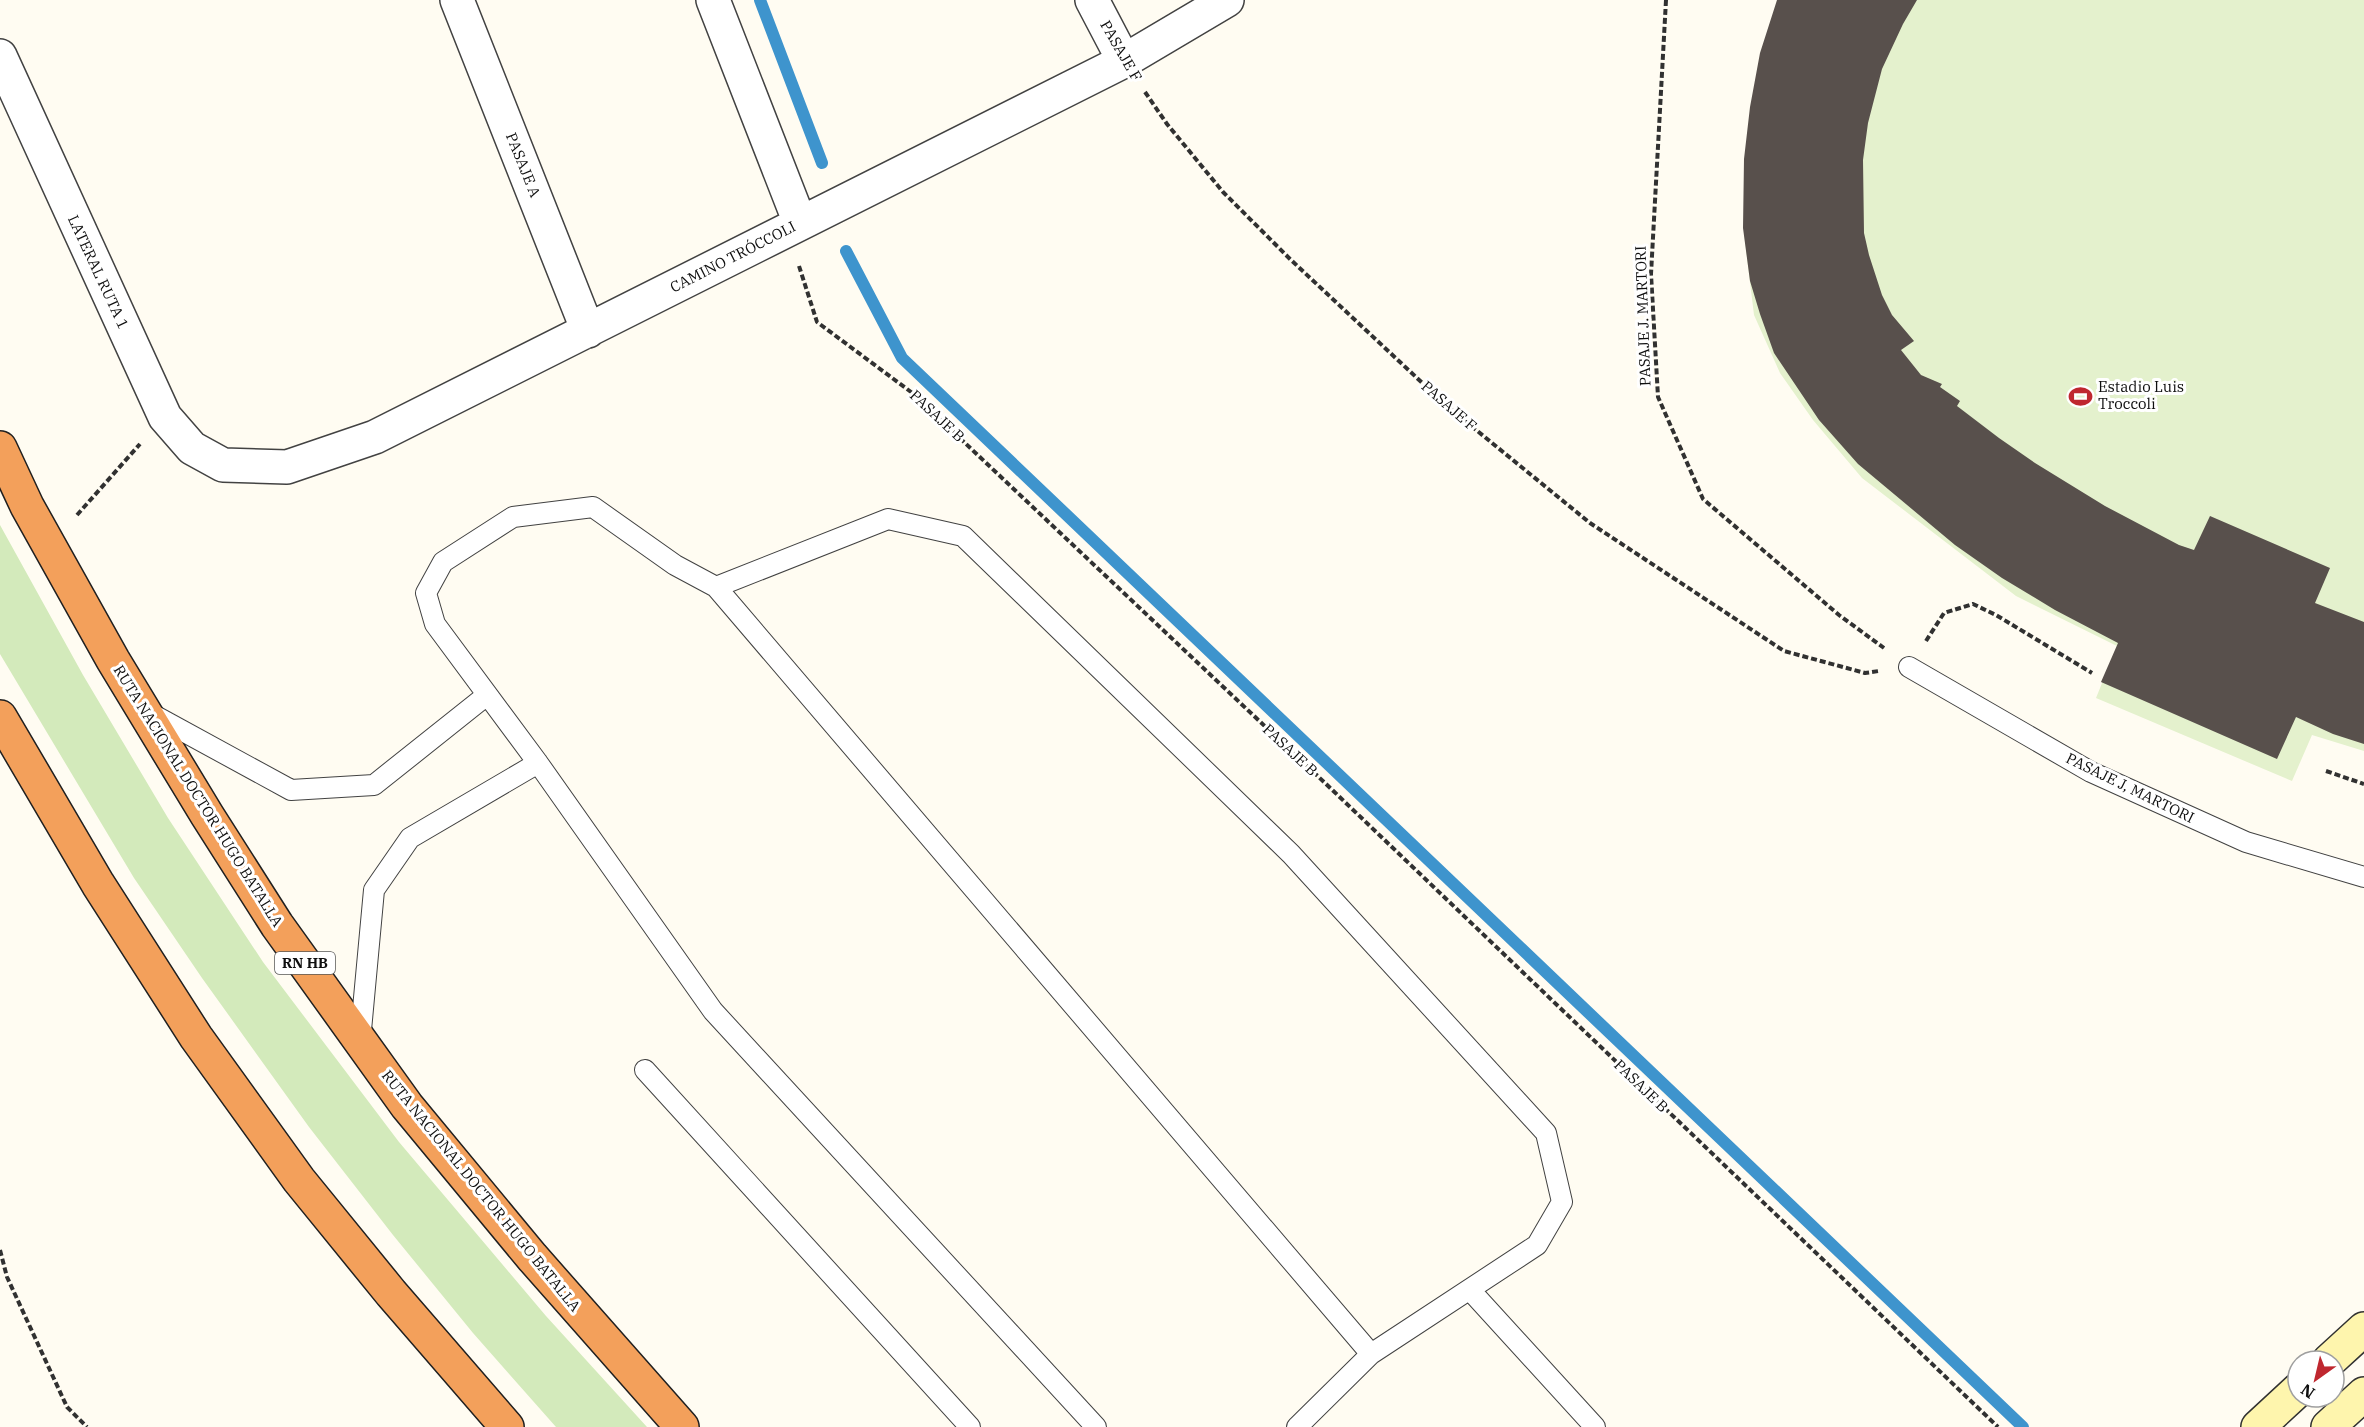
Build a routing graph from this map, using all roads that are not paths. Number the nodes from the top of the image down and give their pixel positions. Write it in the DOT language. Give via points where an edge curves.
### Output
graph roads {
  1 [pos="457,0"];
  2 [pos="713,0"];
  3 [pos="1092,0"];
  4 [pos="1227,0"];
  5 [pos="0,56"];
  6 [pos="1124,61"];
  7 [pos="800,223"];
  8 [pos="588,331"];
  9 [pos="0,448"];
  10 [pos="223,465"];
  11 [pos="716,587"];
  12 [pos="1910,667"];
  13 [pos="487,695"];
  14 [pos="142,709"];
  15 [pos="0,717"];
  16 [pos="538,763"];
  17 [pos="2364,877"];
  18 [pos="360,1041"];
  19 [pos="645,1070"];
  20 [pos="1470,1290"];
  21 [pos="2364,1329"];
  22 [pos="2342,1349"];
  23 [pos="1371,1354"];
  24 [pos="2364,1394"];
  25 [pos="2286,1401"];
  26 [pos="507,1427"];
  27 [pos="682,1427"];
  28 [pos="970,1427"];
  29 [pos="1096,1427"];
  30 [pos="1297,1427"];
  31 [pos="1595,1427"];
  32 [pos="2258,1427"];
  33 [pos="2328,1427"];
  1 -- 8 [label="street, PASAJE A"];
  2 -- 7 [label="street"];
  3 -- 6 [label="street, PASAJE F"];
  4 -- 6 [label="street, CAMINO TRÓCCOLI"];
  5 -- 10 [label="street, LATERAL RUTA 1" via="165,417 192,448"];
  6 -- 7 [label="street, CAMINO TRÓCCOLI"];
  7 -- 8 [label="street, CAMINO TRÓCCOLI"];
  8 -- 10 [label="street, CAMINO TRÓCCOLI" via="375,437 287,467"];
  9 -- 14 [label="highway, RUTA NACIONAL DOCTOR HUGO BATALLA / RN HB" via="27,506"];
  11 -- 13 [label="lane" via="675,565 593,507 513,517 443,562 426,593 435,624"];
  11 -- 20 [label="lane" via="888,519 963,536 1291,854 1546,1133 1562,1202 1537,1245"];
  11 -- 23 [label="lane"];
  12 -- 17 [label="lane, PASAJE J, MARTORI" via="2091,772 2246,842"];
  13 -- 14 [label="lane" via="374,785 291,790"];
  13 -- 16 [label="lane"];
  14 -- 18 [label="highway, RUTA NACIONAL DOCTOR HUGO BATALLA / RN HB" via="278,925"];
  15 -- 26 [label="highway" via="98,884 196,1037 299,1180"];
  16 -- 18 [label="lane" via="410,838 374,890"];
  16 -- 29 [label="lane" via="713,1011"];
  18 -- 27 [label="highway, RUTA NACIONAL DOCTOR HUGO BATALLA / RN HB" via="407,1106 532,1257"];
  19 -- 28 [label="lane"];
  20 -- 23 [label="lane"];
  20 -- 31 [label="lane"];
  21 -- 22 [label="street"];
  23 -- 30 [label="lane"];
  24 -- 33 [label="street"];
  25 -- 32 [label="street"];
}
